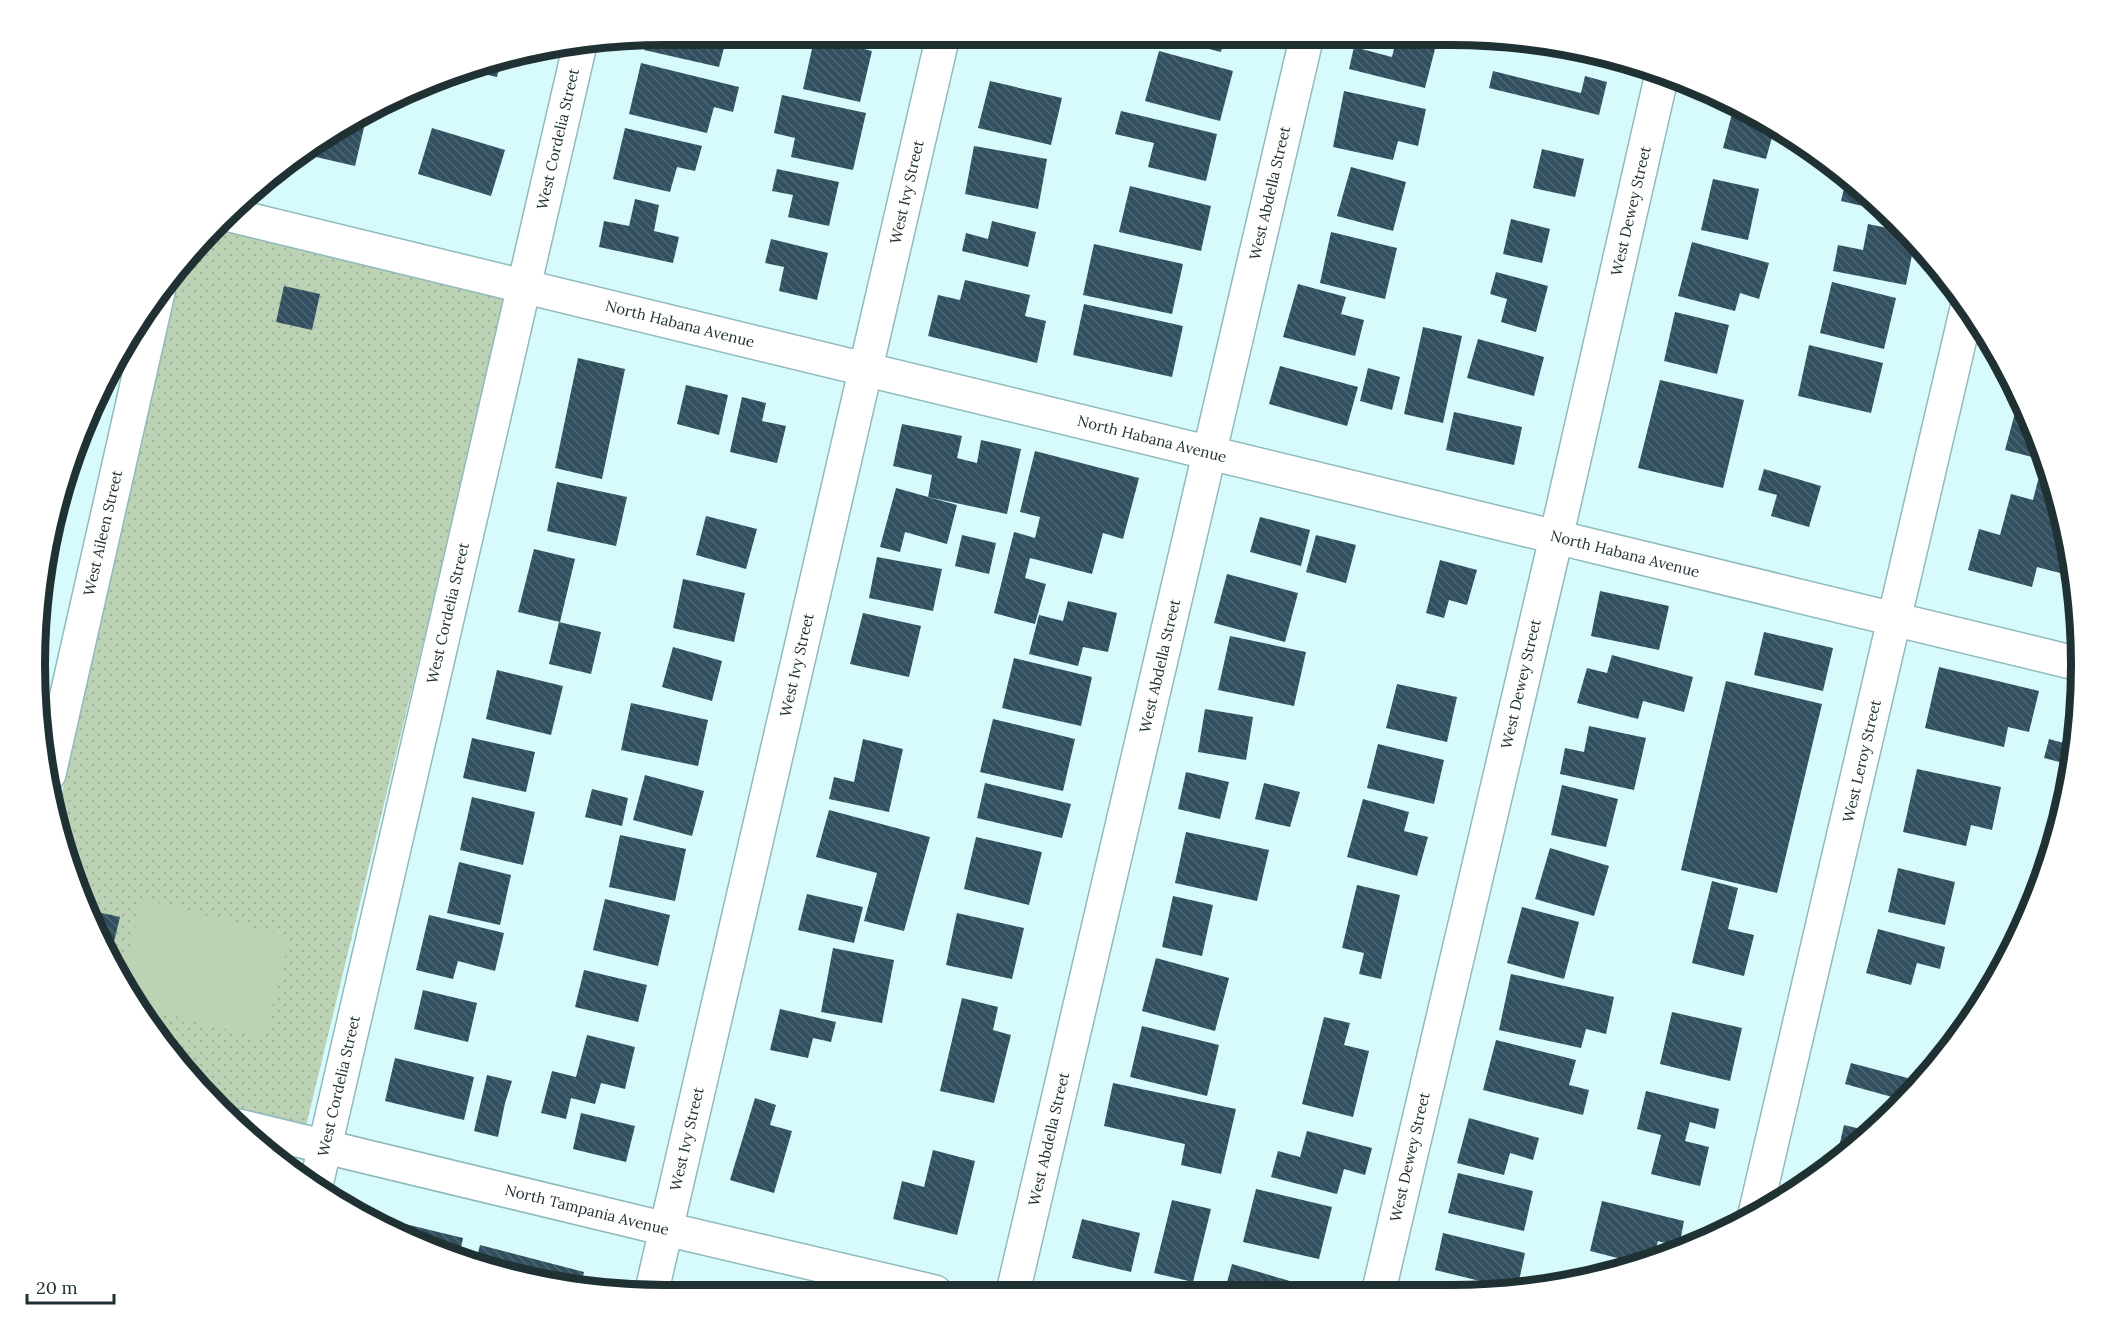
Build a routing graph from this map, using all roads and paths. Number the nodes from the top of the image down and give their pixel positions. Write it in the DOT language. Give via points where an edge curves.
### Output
graph roads {
  1 [pos="941,45"];
  2 [pos="1305,45"];
  3 [pos="577,51"];
  4 [pos="1660,82"];
  5 [pos="238,217"];
  6 [pos="524,286"];
  7 [pos="153,316"];
  8 [pos="1965,318"];
  9 [pos="866,369"];
  10 [pos="1209,453"];
  11 [pos="1556,537"];
  12 [pos="1895,620"];
  13 [pos="2071,662"];
  14 [pos="52,759"];
  15 [pos="255,1130"];
  16 [pos="325,1146"];
  17 [pos="318,1178"];
  18 [pos="1757,1204"];
  19 [pos="666,1229"];
  20 [pos="653,1285"];
  21 [pos="905,1285"];
  22 [pos="1015,1285"];
  23 [pos="1380,1285"];
  1 -- 9 [label="street, West Ivy Street"];
  2 -- 10 [label="street, West Abdella Street"];
  3 -- 6 [label="street, West Cordelia Street"];
  4 -- 11 [label="street, West Dewey Street"];
  5 -- 6 [label="street, North Habana Avenue"];
  6 -- 9 [label="street, North Habana Avenue"];
  6 -- 16 [label="street, West Cordelia Street"];
  7 -- 14 [label="street, West Aileen Street"];
  8 -- 12 [label="street, West Leroy Street"];
  9 -- 10 [label="street, North Habana Avenue"];
  9 -- 19 [label="street, West Ivy Street"];
  10 -- 11 [label="street, North Habana Avenue"];
  10 -- 22 [label="street, West Abdella Street"];
  11 -- 12 [label="street, North Habana Avenue"];
  11 -- 23 [label="street, West Dewey Street"];
  12 -- 13 [label="street, North Habana Avenue"];
  12 -- 18 [label="street, West Leroy Street"];
  15 -- 16 [label="street, North Tampania Avenue"];
  16 -- 17 [label="street, West Cordelia Street"];
  16 -- 19 [label="street, North Tampania Avenue"];
  19 -- 20 [label="street, West Ivy Street"];
  19 -- 21 [label="street, North Tampania Avenue"];
}
